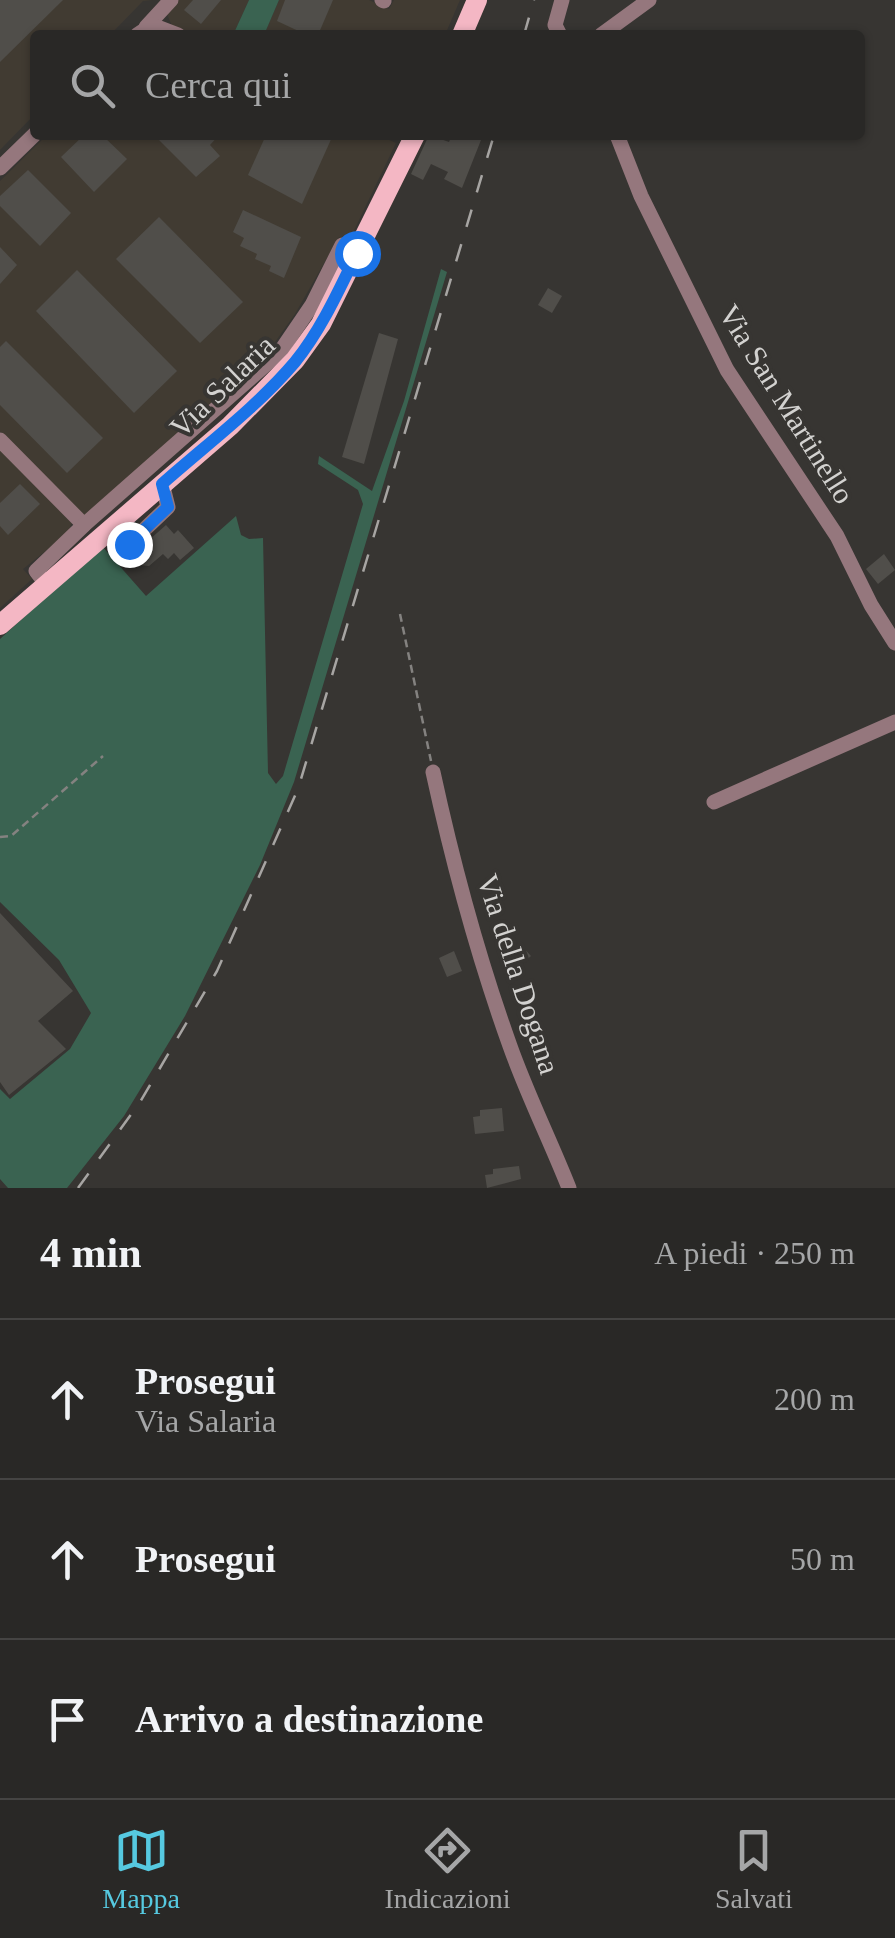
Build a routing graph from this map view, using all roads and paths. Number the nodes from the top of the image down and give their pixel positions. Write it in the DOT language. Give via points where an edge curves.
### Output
graph roads {
  1 [pos="172,0"];
  2 [pos="477,0"];
  3 [pos="562,0"];
  4 [pos="649,0"];
  5 [pos="142,30"];
  6 [pos="145,30"];
  7 [pos="169,30"];
  8 [pos="464,30"];
  9 [pos="558,30"];
  10 [pos="608,30"];
  11 [pos="30,139"];
  12 [pos="413,140"];
  13 [pos="620,140"];
  14 [pos="0,168"];
  15 [pos="357,253"];
  16 [pos="0,440"];
  17 [pos="84,525"];
  18 [pos="46,584"];
  19 [pos="400,614"];
  20 [pos="0,625"];
  21 [pos="895,643"];
  22 [pos="895,722"];
  23 [pos="102,756"];
  24 [pos="433,772"];
  25 [pos="714,802"];
  26 [pos="0,837"];
  27 [pos="569,1188"];
  1 -- 5 [label="street"];
  2 -- 8 [label="main road"];
  3 -- 9 [label="street"];
  4 -- 10 [label="street"];
  6 -- 7 [label="street"];
  11 -- 14 [label="street"];
  12 -- 15 [label="main road, Via Salaria"];
  13 -- 21 [label="street, Via San Martinello" via="640,196 727,370 837,536"];
  15 -- 17 [label="street" via="342,245 280,352"];
  15 -- 18 [label="main road, Via Salaria" via="296,360 230,426"];
  16 -- 17 [label="street"];
  17 -- 18 [label="street" via="36,571"];
  18 -- 20 [label="main road, Via Salaria"];
  19 -- 24 [label="path"];
  22 -- 25 [label="street"];
  23 -- 26 [label="path" via="11,836"];
  24 -- 27 [label="street, Via della Dogana" via="498,1012"];
}
